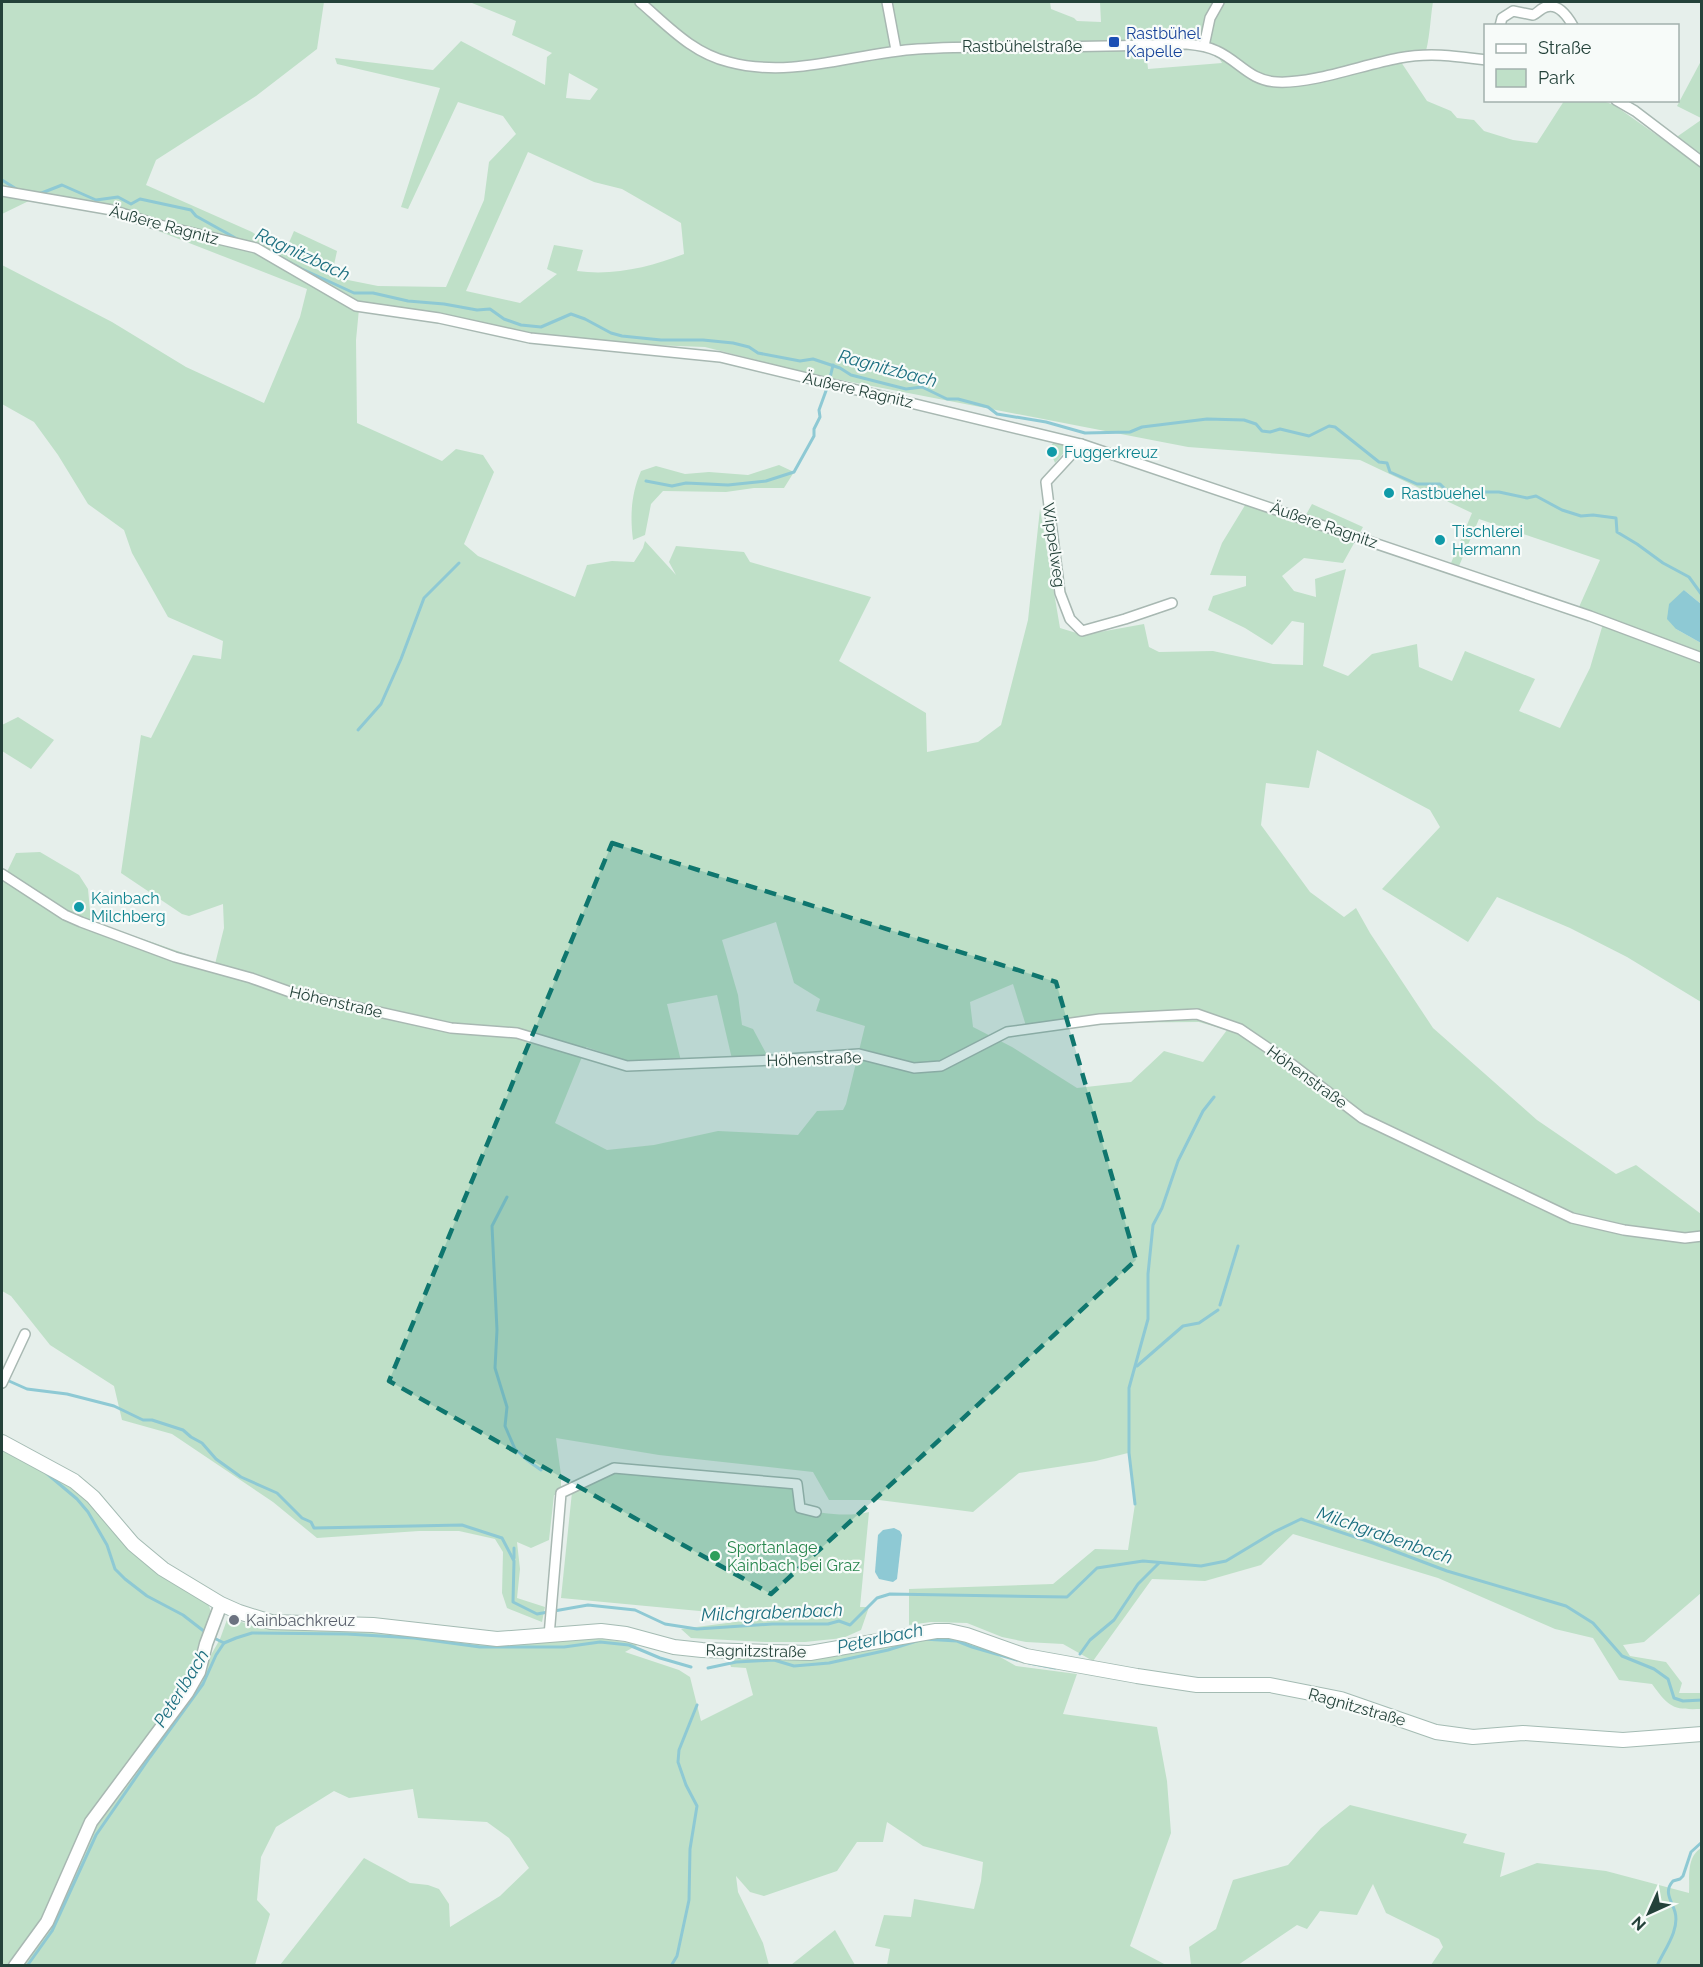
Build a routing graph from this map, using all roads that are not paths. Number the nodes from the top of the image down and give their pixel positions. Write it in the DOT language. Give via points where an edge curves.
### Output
graph roads {
  1 [pos="640,2"];
  2 [pos="887,2"];
  3 [pos="1219,2"];
  4 [pos="1500,24"];
  5 [pos="1572,24"];
  6 [pos="1204,46"];
  7 [pos="896,50"];
  8 [pos="1484,60"];
  9 [pos="1621,102"];
  10 [pos="1701,162"];
  11 [pos="2,191"];
  12 [pos="1081,444"];
  13 [pos="1172,603"];
  14 [pos="1701,658"];
  15 [pos="2,874"];
  16 [pos="1701,1236"];
  17 [pos="25,1334"];
  18 [pos="2,1383"];
  19 [pos="2,1442"];
  20 [pos="816,1512"];
  21 [pos="221,1604"];
  22 [pos="549,1636"];
  23 [pos="1701,1734"];
  24 [pos="15,1965"];
  1 -- 7 [label="street, Rastbühelstraße" via="692,47 739,65 806,67"];
  2 -- 7 [label="street"];
  3 -- 6 [label="street"];
  4 -- 5 [label="street" via="1502,18 1513,11 1533,15 1550,6 1561,10"];
  6 -- 7 [label="street, Rastbühelstraße" via="977,45"];
  6 -- 8 [label="street, Rastbühelstraße" via="1225,55 1256,78 1274,82 1292,82 1427,54"];
  9 -- 10 [label="street"];
  11 -- 12 [label="street, Äußere Ragnitz" via="112,210 256,248 356,306 439,318 530,338 720,357"];
  12 -- 13 [label="street, Wippelweg" via="1046,482 1060,593 1070,619 1082,631"];
  12 -- 14 [label="street, Äußere Ragnitz" via="1590,616"];
  15 -- 16 [label="street, Höhenstraße" via="64,915 175,957 293,993 451,1028 517,1033 627,1066 859,1054 914,1068 940,1066 1006,1032 1100,1019 1197,1014 1240,1029 1362,1118 1572,1218 1624,1230 1685,1238"];
  17 -- 18 [label="street"];
  19 -- 21 [label="main road, Ragnitzstraße" via="74,1480 133,1544 163,1569"];
  20 -- 22 [label="street" via="800,1508 797,1484 614,1467 561,1493"];
  21 -- 22 [label="main road, Ragnitzstraße" via="284,1623 373,1625 496,1639"];
  21 -- 24 [label="street" via="199,1672 91,1822 47,1922"];
  22 -- 23 [label="main road, Ragnitzstraße" via="601,1631 692,1649 810,1653 949,1631 1026,1656 1137,1677 1197,1685 1270,1685 1341,1699 1436,1732 1473,1737 1524,1733 1623,1740"];
}
